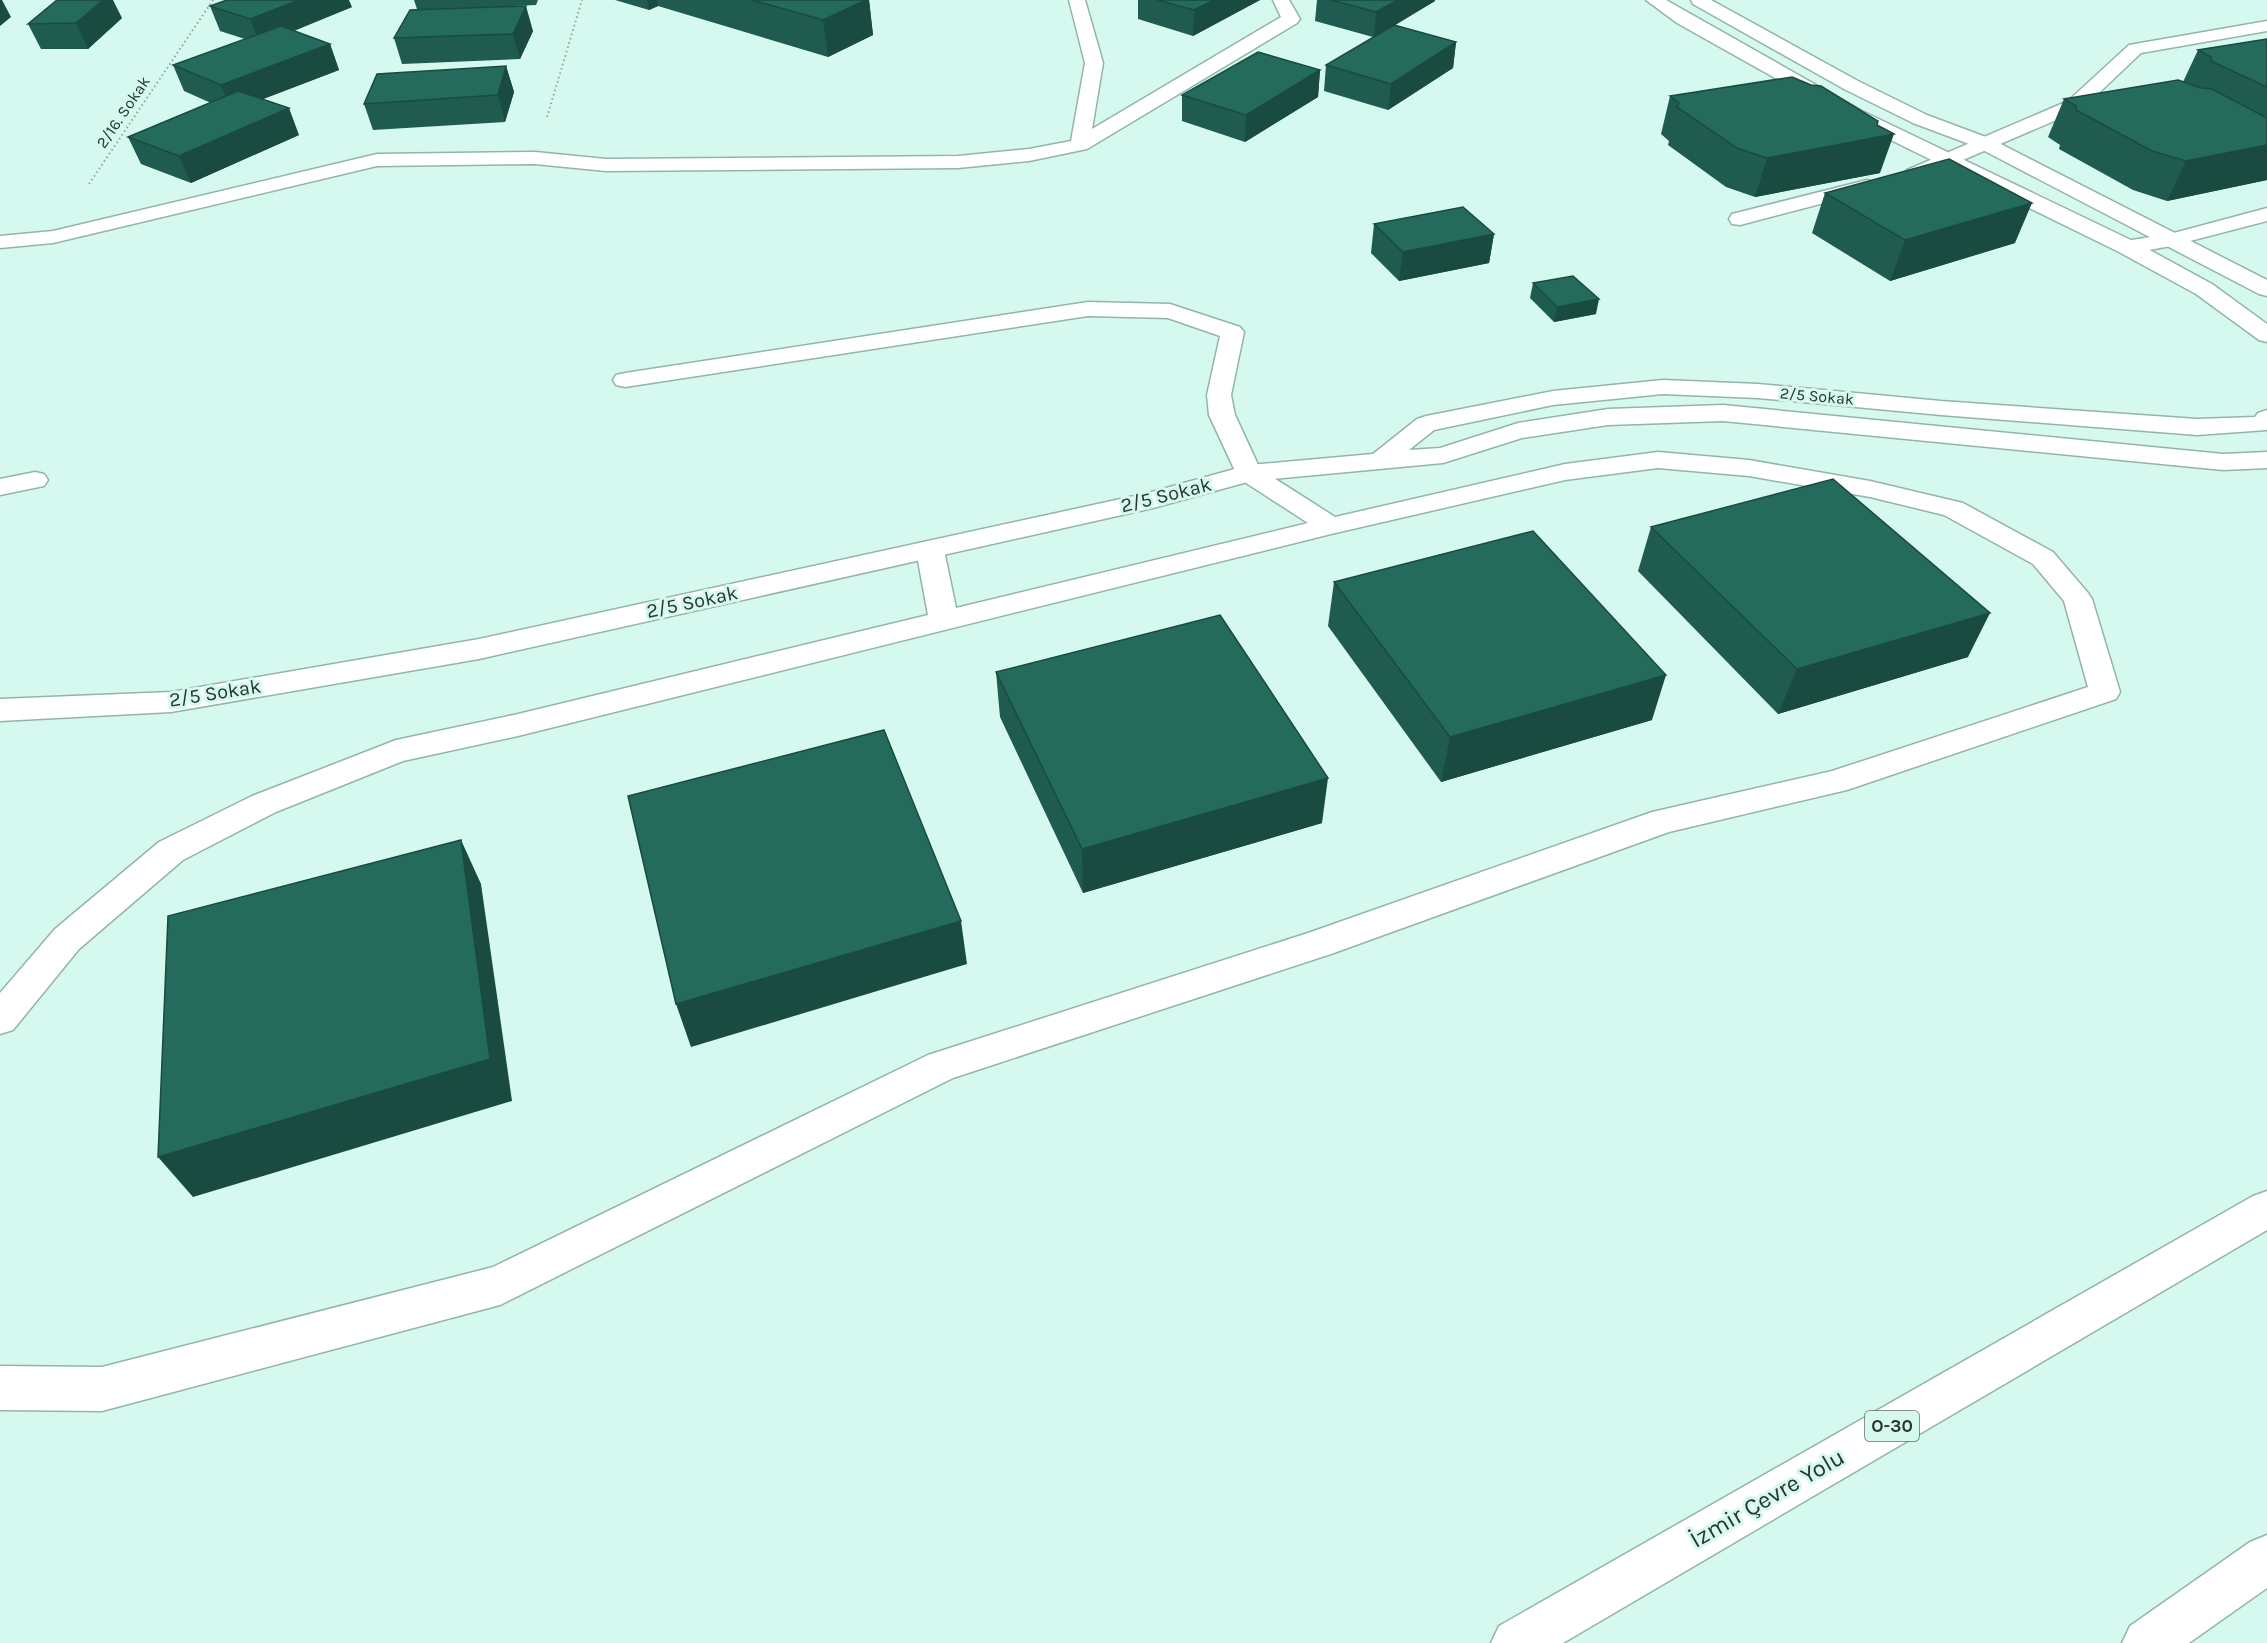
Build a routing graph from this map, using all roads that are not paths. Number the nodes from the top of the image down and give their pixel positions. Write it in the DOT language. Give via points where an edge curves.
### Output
graph roads {
  1 [pos="1077,0"];
  2 [pos="1281,0"];
  3 [pos="1654,0"];
  4 [pos="1699,0"];
  5 [pos="2267,26"];
  6 [pos="1984,143"];
  7 [pos="1080,145"];
  8 [pos="1944,160"];
  9 [pos="2267,214"];
  10 [pos="1740,219"];
  11 [pos="2171,240"];
  12 [pos="0,242"];
  13 [pos="2127,247"];
  14 [pos="2267,289"];
  15 [pos="2267,335"];
  16 [pos="626,380"];
  17 [pos="2267,418"];
  18 [pos="2267,460"];
  19 [pos="1379,462"];
  20 [pos="1249,474"];
  21 [pos="35,480"];
  22 [pos="0,487"];
  23 [pos="1331,526"];
  24 [pos="930,549"];
  25 [pos="944,621"];
  26 [pos="0,710"];
  27 [pos="0,1019"];
  28 [pos="2267,1209"];
  29 [pos="0,1388"];
  30 [pos="2267,1559"];
  31 [pos="1516,1643"];
  32 [pos="2147,1643"];
  1 -- 7 [label="main road" via="1094,63"];
  2 -- 7 [label="main road" via="1291,19"];
  3 -- 8 [label="main road" via="1855,115"];
  4 -- 6 [label="main road" via="1851,85 1920,119"];
  5 -- 6 [label="main road" via="2135,49 2075,105"];
  6 -- 8 [label="main road"];
  6 -- 11 [label="main road"];
  7 -- 12 [label="main road" via="958,162 606,165 535,158 377,160 53,237"];
  8 -- 10 [label="main road" via="1894,179"];
  8 -- 13 [label="main road"];
  9 -- 11 [label="main road"];
  11 -- 13 [label="main road"];
  11 -- 14 [label="main road"];
  13 -- 15 [label="main road" via="2204,289"];
  16 -- 20 [label="main road" via="1088,309 1170,311 1232,332 1219,395 1222,415"];
  17 -- 19 [label="main road, 2/5 Sokak" via="2262,424 2197,427 1758,391 1663,387 1553,398 1426,424"];
  18 -- 19 [label="main road, 2/5 Sokak" via="2223,462 1723,413 1608,417 1518,431 1443,455"];
  19 -- 20 [label="main road, 2/5 Sokak"];
  20 -- 23 [label="main road"];
  20 -- 24 [label="main road, 2/5 Sokak" via="1153,500"];
  21 -- 22 [label="main road"];
  23 -- 25 [label="main road"];
  23 -- 29 [label="main road" via="1565,472 1658,460 1749,468 1870,489 1953,509 2043,558 2078,599 2105,692 1836,782 1664,821 1318,945 941,1066 500,1285 102,1389"];
  24 -- 25 [label="main road"];
  24 -- 26 [label="main road, 2/5 Sokak" via="479,649 171,702"];
  25 -- 27 [label="main road" via="396,751 264,804 171,851 67,939"];
  28 -- 31 [label="main road, İzmir Çevre Yolu / O-30"];
  30 -- 32 [label="main road"];
}
